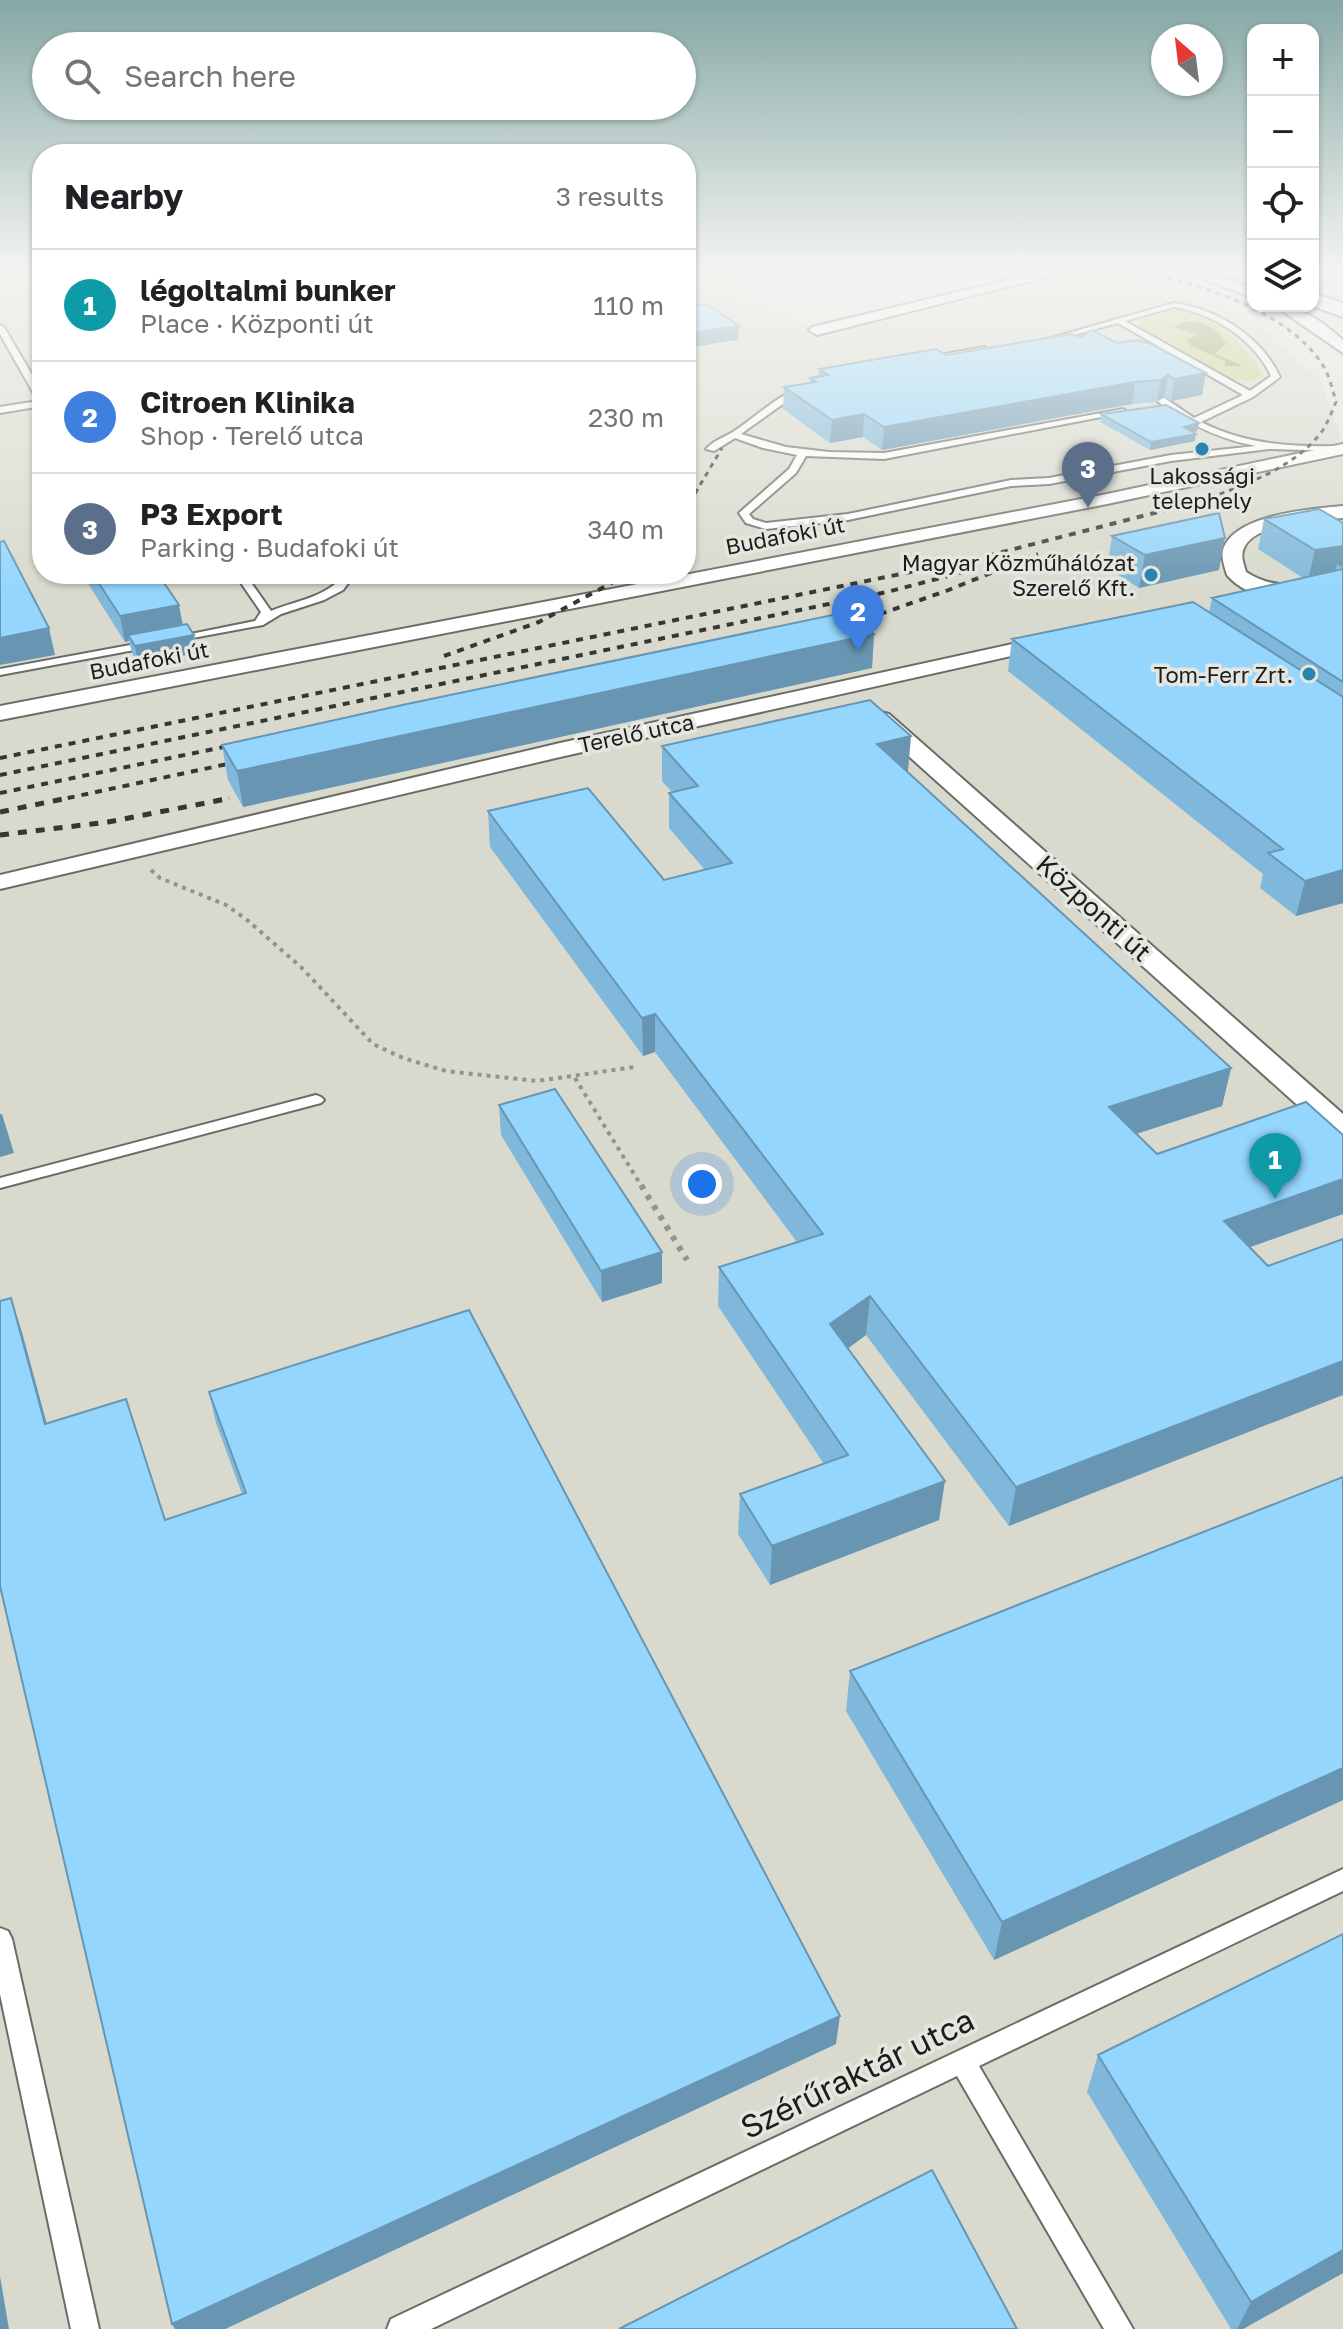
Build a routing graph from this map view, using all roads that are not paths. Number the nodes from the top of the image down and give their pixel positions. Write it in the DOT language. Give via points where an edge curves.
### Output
graph roads {
  1 [pos="1221,379"];
  2 [pos="1274,379"];
  3 [pos="809,387"];
  4 [pos="1250,395"];
  5 [pos="1158,403"];
  6 [pos="32,404"];
  7 [pos="0,410"];
  8 [pos="1132,410"];
  9 [pos="1206,415"];
  10 [pos="1196,421"];
  11 [pos="735,435"];
  12 [pos="1252,445"];
  13 [pos="1265,448"];
  14 [pos="711,449"];
  15 [pos="1342,449"];
  16 [pos="804,451"];
  17 [pos="1343,512"];
  18 [pos="696,578"];
  19 [pos="247,584"];
  20 [pos="342,584"];
  21 [pos="667,584"];
  22 [pos="1343,584"];
  23 [pos="1274,592"];
  24 [pos="1230,602"];
  25 [pos="259,623"];
  26 [pos="1064,638"];
  27 [pos="0,672"];
  28 [pos="845,687"];
  29 [pos="0,713"];
  30 [pos="0,882"];
  31 [pos="316,1100"];
  32 [pos="1343,1130"];
  33 [pos="0,1183"];
  34 [pos="1343,1880"];
  35 [pos="0,1939"];
  36 [pos="962,2061"];
  37 [pos="85,2329"];
  38 [pos="401,2329"];
  39 [pos="1119,2329"];
  1 -- 4 [label="lane"];
  2 -- 4 [label="lane"];
  3 -- 11 [label="lane" via="763,412"];
  4 -- 9 [label="lane"];
  5 -- 10 [label="lane"];
  6 -- 7 [label="lane"];
  8 -- 16 [label="lane" via="884,456"];
  9 -- 10 [label="lane"];
  9 -- 12 [label="lane"];
  10 -- 12 [label="lane"];
  11 -- 14 [label="lane"];
  11 -- 16 [label="lane"];
  12 -- 13 [label="lane"];
  13 -- 15 [label="lane"];
  13 -- 16 [label="lane" via="1011,483 848,517 766,526 749,521 744,513 793,471"];
  15 -- 18 [label="street, Budafoki út"];
  17 -- 23 [label="street" via="1278,522 1237,540 1232,552 1237,575"];
  19 -- 25 [label="lane" via="266,612"];
  20 -- 25 [label="lane"];
  21 -- 29 [label="street, Budafoki út"];
  22 -- 23 [label="street" via="1294,594"];
  23 -- 24 [label="street"];
  25 -- 27 [label="lane"];
  26 -- 28 [label="street, Terelő utca"];
  28 -- 30 [label="street, Terelő utca"];
  28 -- 32 [label="street, Központi út"];
  31 -- 33 [label="lane"];
  34 -- 36 [label="lane, Szérűraktár utca"];
  35 -- 37 [label="lane"];
  36 -- 38 [label="lane, Szérűraktár utca"];
  36 -- 39 [label="lane"];
}
